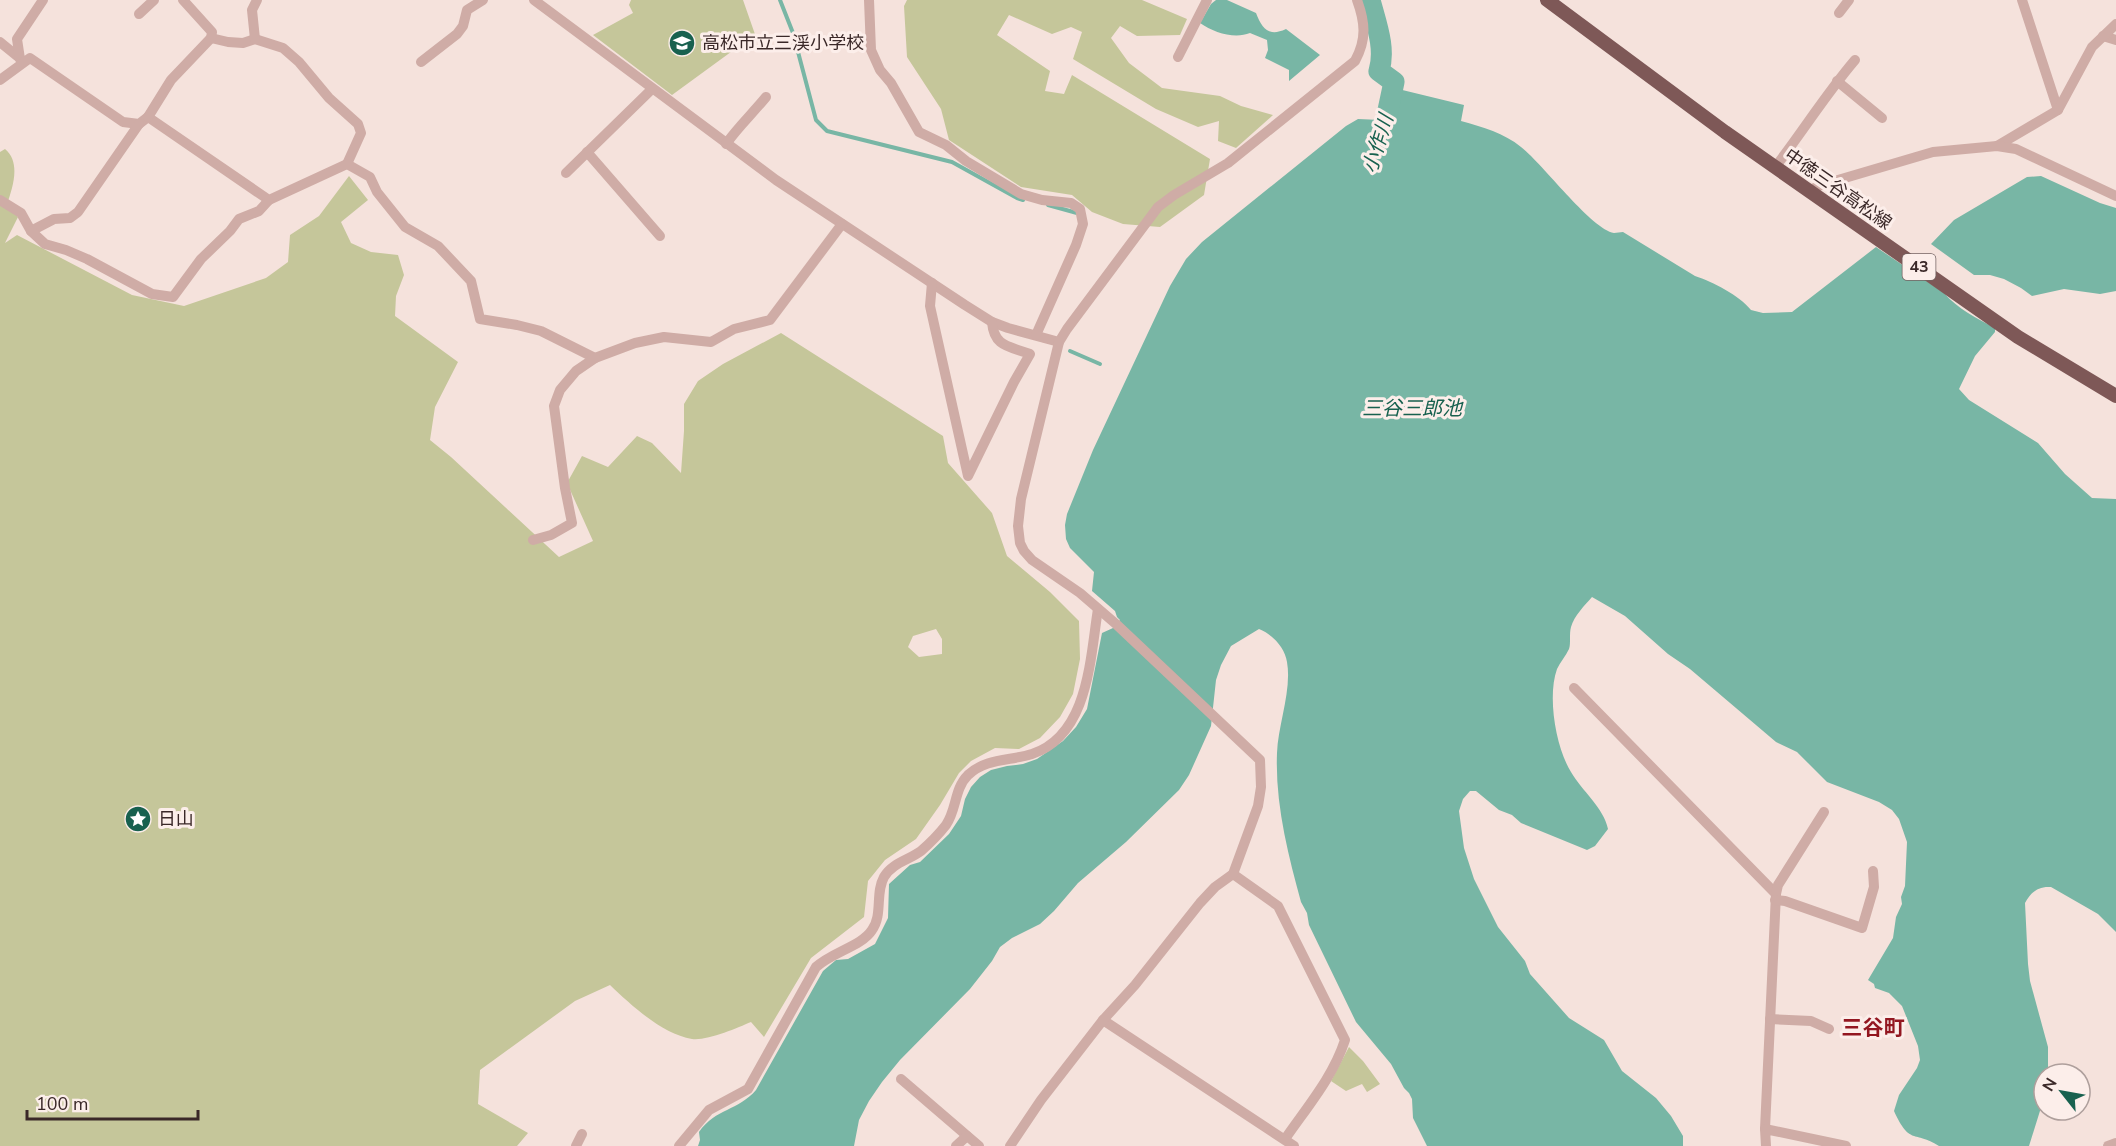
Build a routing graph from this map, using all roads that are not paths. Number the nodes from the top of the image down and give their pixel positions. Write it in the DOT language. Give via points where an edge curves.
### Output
graph roads {
  1 [pos="44,0"];
  2 [pos="154,0"];
  3 [pos="183,0"];
  4 [pos="257,0"];
  5 [pos="483,0"];
  6 [pos="534,0"];
  7 [pos="869,0"];
  8 [pos="1207,0"];
  9 [pos="1357,0"];
  10 [pos="1547,0"];
  11 [pos="1849,0"];
  12 [pos="2022,0"];
  13 [pos="1839,13"];
  14 [pos="139,15"];
  15 [pos="2116,24"];
  16 [pos="2103,36"];
  17 [pos="211,38"];
  18 [pos="255,39"];
  19 [pos="2116,40"];
  20 [pos="0,42"];
  21 [pos="1178,57"];
  22 [pos="1856,60"];
  23 [pos="22,61"];
  24 [pos="421,62"];
  25 [pos="0,80"];
  26 [pos="1838,81"];
  27 [pos="652,89"];
  28 [pos="766,97"];
  29 [pos="2058,110"];
  30 [pos="1882,118"];
  31 [pos="144,120"];
  32 [pos="726,144"];
  33 [pos="1998,146"];
  34 [pos="587,152"];
  35 [pos="347,164"];
  36 [pos="1776,166"];
  37 [pos="566,173"];
  38 [pos="1810,190"];
  39 [pos="2116,196"];
  40 [pos="0,200"];
  41 [pos="269,200"];
  42 [pos="842,224"];
  43 [pos="31,231"];
  44 [pos="660,236"];
  45 [pos="932,283"];
  46 [pos="992,322"];
  47 [pos="1036,335"];
  48 [pos="1059,342"];
  49 [pos="595,358"];
  50 [pos="2116,396"];
  51 [pos="533,540"];
  52 [pos="1098,609"];
  53 [pos="1574,688"];
  54 [pos="1824,812"];
  55 [pos="1873,871"];
  56 [pos="1233,874"];
  57 [pos="1776,897"];
  58 [pos="1770,1019"];
  59 [pos="1103,1020"];
  60 [pos="1829,1029"];
  61 [pos="901,1079"];
  62 [pos="1765,1129"];
  63 [pos="582,1134"];
  64 [pos="967,1136"];
  65 [pos="1289,1143"];
  66 [pos="2116,1143"];
  67 [pos="576,1146"];
  68 [pos="678,1146"];
  69 [pos="956,1146"];
  70 [pos="979,1146"];
  71 [pos="1010,1146"];
  72 [pos="1766,1146"];
  73 [pos="1846,1146"];
  74 [pos="2108,1146"];
  1 -- 23 [label="street" via="17,39"];
  2 -- 14 [label="street"];
  3 -- 17 [label="street" via="212,32"];
  4 -- 18 [label="street" via="252,10"];
  5 -- 24 [label="street" via="467,10 458,34"];
  6 -- 27 [label="street"];
  7 -- 47 [label="street" via="871,50 919,132 1021,194 1080,209 1083,224 1076,245"];
  8 -- 21 [label="street"];
  9 -- 48 [label="street" via="1364,19 1364,36 1355,61 1228,163 1158,207"];
  10 -- 36 [label="main road, 中徳三谷高松線 / 43"];
  11 -- 13 [label="street"];
  12 -- 29 [label="street"];
  15 -- 16 [label="street"];
  16 -- 19 [label="street"];
  16 -- 29 [label="street" via="2092,47"];
  17 -- 18 [label="street" via="243,43"];
  17 -- 31 [label="street" via="171,80"];
  18 -- 35 [label="street" via="283,48 358,124 361,134"];
  20 -- 23 [label="street"];
  22 -- 26 [label="street"];
  23 -- 25 [label="street"];
  23 -- 31 [label="street" via="30,58 123,122"];
  26 -- 30 [label="street"];
  26 -- 36 [label="street"];
  27 -- 32 [label="street"];
  27 -- 34 [label="street"];
  28 -- 32 [label="street"];
  29 -- 33 [label="street"];
  31 -- 41 [label="street"];
  31 -- 43 [label="street" via="78,212"];
  32 -- 42 [label="street"];
  33 -- 38 [label="street" via="1934,152"];
  33 -- 39 [label="street" via="2016,149"];
  34 -- 37 [label="street"];
  34 -- 44 [label="street"];
  35 -- 41 [label="street"];
  35 -- 49 [label="street" via="370,177 377,192 405,226 438,246 471,281 480,319 541,331"];
  36 -- 38 [label="main road, 中徳三谷高松線 / 43"];
  38 -- 50 [label="main road, 中徳三谷高松線 / 43" via="2018,337"];
  40 -- 43 [label="street" via="21,213"];
  41 -- 43 [label="street" via="259,212 238,219 173,297 152,294 87,259 45,244"];
  42 -- 45 [label="street"];
  42 -- 49 [label="street" via="770,320 734,329 711,342 664,337"];
  45 -- 46 [label="street"];
  45 -- 46 [label="street" via="930,306 968,476 1030,354 999,343 993,335"];
  46 -- 47 [label="street"];
  47 -- 48 [label="street"];
  48 -- 52 [label="street" via="1021,499 1020,543 1032,560"];
  49 -- 51 [label="street" via="576,370 560,390 554,406 572,523"];
  52 -- 56 [label="street" via="1260,760 1258,806"];
  52 -- 68 [label="street" via="1080,706 1073,721 1033,753 991,762 968,775 941,831 884,878 873,929 816,968 748,1089 709,1110"];
  53 -- 57 [label="street"];
  54 -- 57 [label="street" via="1778,885"];
  55 -- 57 [label="street" via="1874,887 1862,928"];
  56 -- 59 [label="street" via="1200,903"];
  56 -- 65 [label="street" via="1278,906 1345,1040 1329,1077"];
  57 -- 58 [label="street"];
  58 -- 60 [label="street" via="1811,1021"];
  58 -- 62 [label="street"];
  59 -- 65 [label="street"];
  59 -- 71 [label="street"];
  61 -- 64 [label="street"];
  62 -- 72 [label="street"];
  62 -- 73 [label="street"];
  63 -- 67 [label="street"];
  64 -- 69 [label="street"];
  64 -- 70 [label="street"];
  66 -- 74 [label="street"];
}
